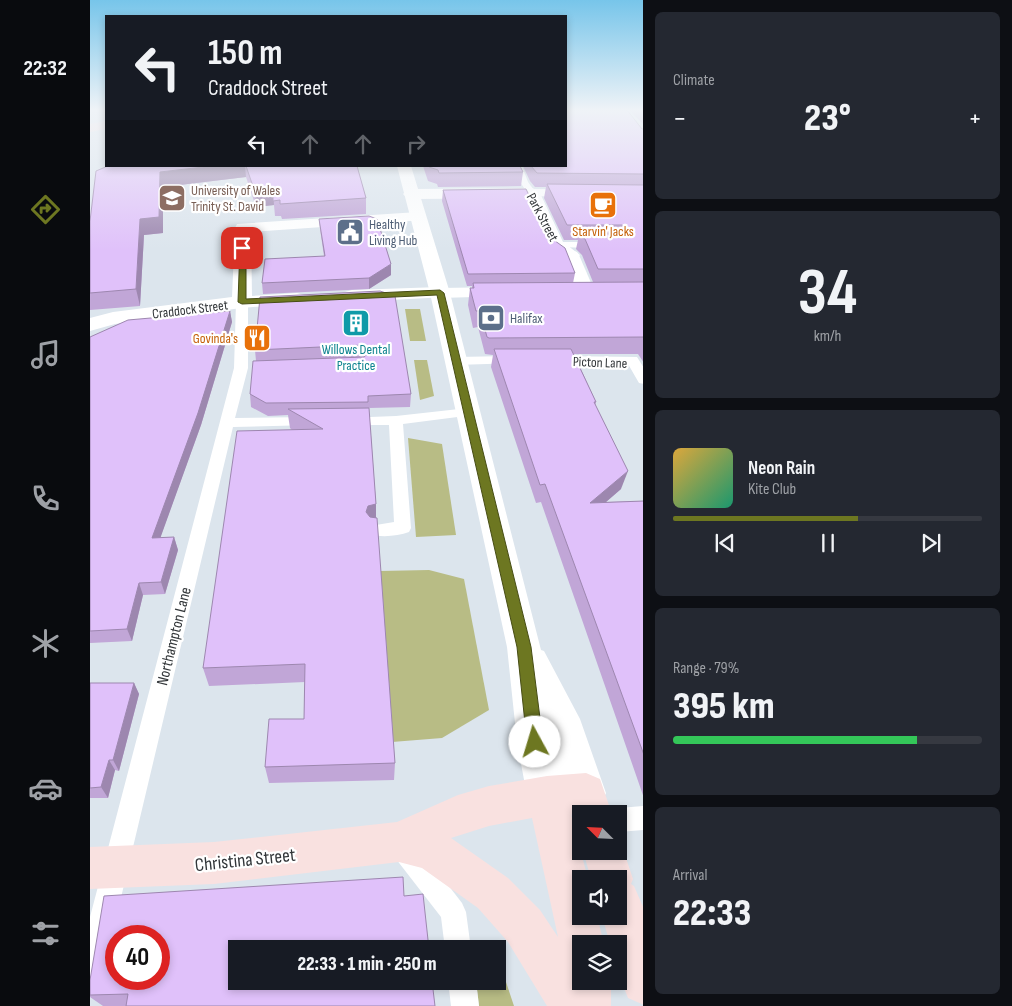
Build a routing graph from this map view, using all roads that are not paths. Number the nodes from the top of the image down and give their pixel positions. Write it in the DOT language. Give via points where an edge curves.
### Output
graph roads {
  1 [pos="404,167"];
  2 [pos="518,167"];
  3 [pos="532,193"];
  4 [pos="411,194"];
  5 [pos="643,194"];
  6 [pos="418,217"];
  7 [pos="556,245"];
  8 [pos="609,245"];
  9 [pos="570,256"];
  10 [pos="520,292"];
  11 [pos="567,292"];
  12 [pos="586,292"];
  13 [pos="605,292"];
  14 [pos="440,293"];
  15 [pos="332,297"];
  16 [pos="312,298"];
  17 [pos="242,302"];
  18 [pos="90,325"];
  19 [pos="525,360"];
  20 [pos="544,360"];
  21 [pos="456,361"];
  22 [pos="643,380"];
  23 [pos="468,412"];
  24 [pos="396,420"];
  25 [pos="228,423"];
  26 [pos="376,530"];
  27 [pos="592,805"];
  28 [pos="572,813"];
  29 [pos="399,842"];
  30 [pos="595,860"];
  31 [pos="102,868"];
  32 [pos="626,925"];
  33 [pos="583,935"];
  34 [pos="457,940"];
  35 [pos="90,968"];
  36 [pos="643,982"];
  37 [pos="463,990"];
  38 [pos="588,990"];
  39 [pos="465,1006"];
  40 [pos="573,1006"];
  41 [pos="587,1006"];
  1 -- 4 [label="street"];
  2 -- 3 [label="lane, Park Street"];
  3 -- 4 [label="street"];
  3 -- 5 [label="street"];
  3 -- 7 [label="street, Park Street"];
  4 -- 6 [label="street"];
  6 -- 14 [label="street"];
  6 -- 17 [label="street" via="243,228"];
  7 -- 8 [label="lane"];
  7 -- 9 [label="street, Park Street"];
  9 -- 12 [label="street, Park Street"];
  10 -- 14 [label="street"];
  11 -- 12 [label="street"];
  12 -- 13 [label="street"];
  14 -- 15 [label="street"];
  14 -- 21 [label="street"];
  16 -- 17 [label="street, Craddock Street"];
  17 -- 18 [label="street, Craddock Street" via="113,318"];
  17 -- 25 [label="lane, Northampton Lane" via="246,368"];
  19 -- 21 [label="lane"];
  20 -- 22 [label="lane, Picton Lane" via="632,360"];
  21 -- 23 [label="street"];
  23 -- 24 [label="lane"];
  23 -- 27 [label="street" via="524,647 535,742"];
  24 -- 25 [label="lane"];
  24 -- 26 [label="lane" via="403,528"];
  25 -- 31 [label="lane, Northampton Lane"];
  28 -- 29 [label="main road" via="493,806 458,815"];
  29 -- 31 [label="main road, Christina Street" via="214,863"];
  29 -- 34 [label="lane" via="453,912"];
  29 -- 40 [label="main road" via="431,849 493,893 524,926"];
  30 -- 33 [label="main road"];
  31 -- 35 [label="lane, Northampton Lane"];
  32 -- 36 [label="main road"];
  37 -- 39 [label="lane"];
  38 -- 41 [label="main road"];
}
